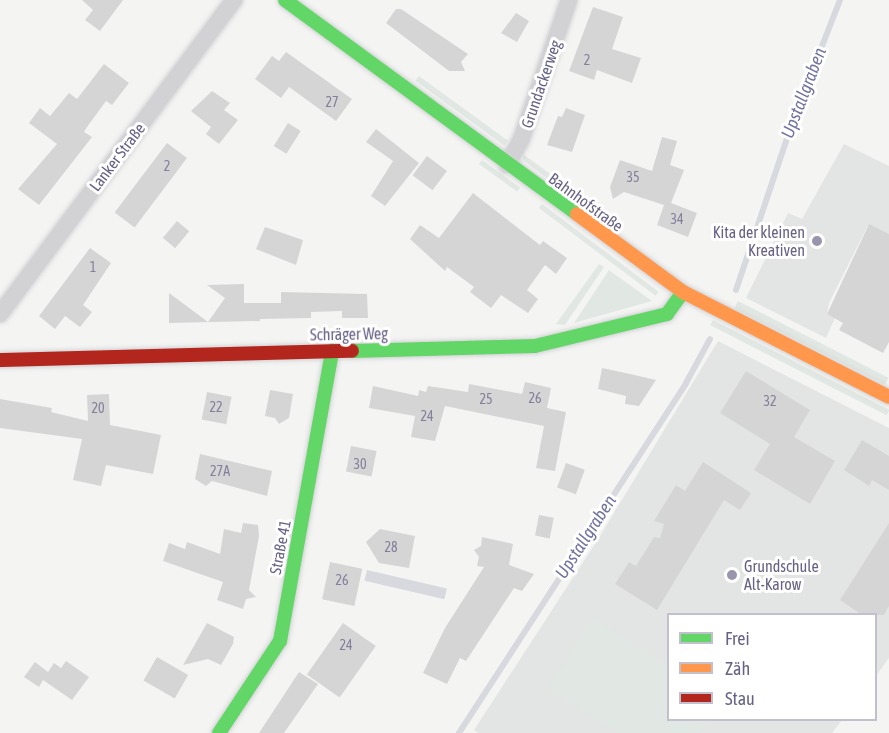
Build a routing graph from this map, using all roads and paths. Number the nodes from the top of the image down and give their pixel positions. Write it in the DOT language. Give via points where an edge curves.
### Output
graph roads {
  1 [pos="234,0"];
  2 [pos="285,0"];
  3 [pos="569,0"];
  4 [pos="507,165"];
  5 [pos="683,292"];
  6 [pos="0,314"];
  7 [pos="332,351"];
  8 [pos="0,360"];
  9 [pos="889,397"];
  10 [pos="219,733"];
  1 -- 6 [label="street, Lanker Straße"];
  2 -- 4 [label="street, Bahnhofstraße"];
  3 -- 4 [label="street, Grundackerweg" via="521,140"];
  4 -- 5 [label="street, Bahnhofstraße"];
  5 -- 7 [label="street, Schräger Weg" via="668,314 535,346"];
  5 -- 9 [label="street, Bahnhofstraße"];
  7 -- 8 [label="street, Schräger Weg"];
  7 -- 10 [label="street, Straße 41" via="280,641"];
}
